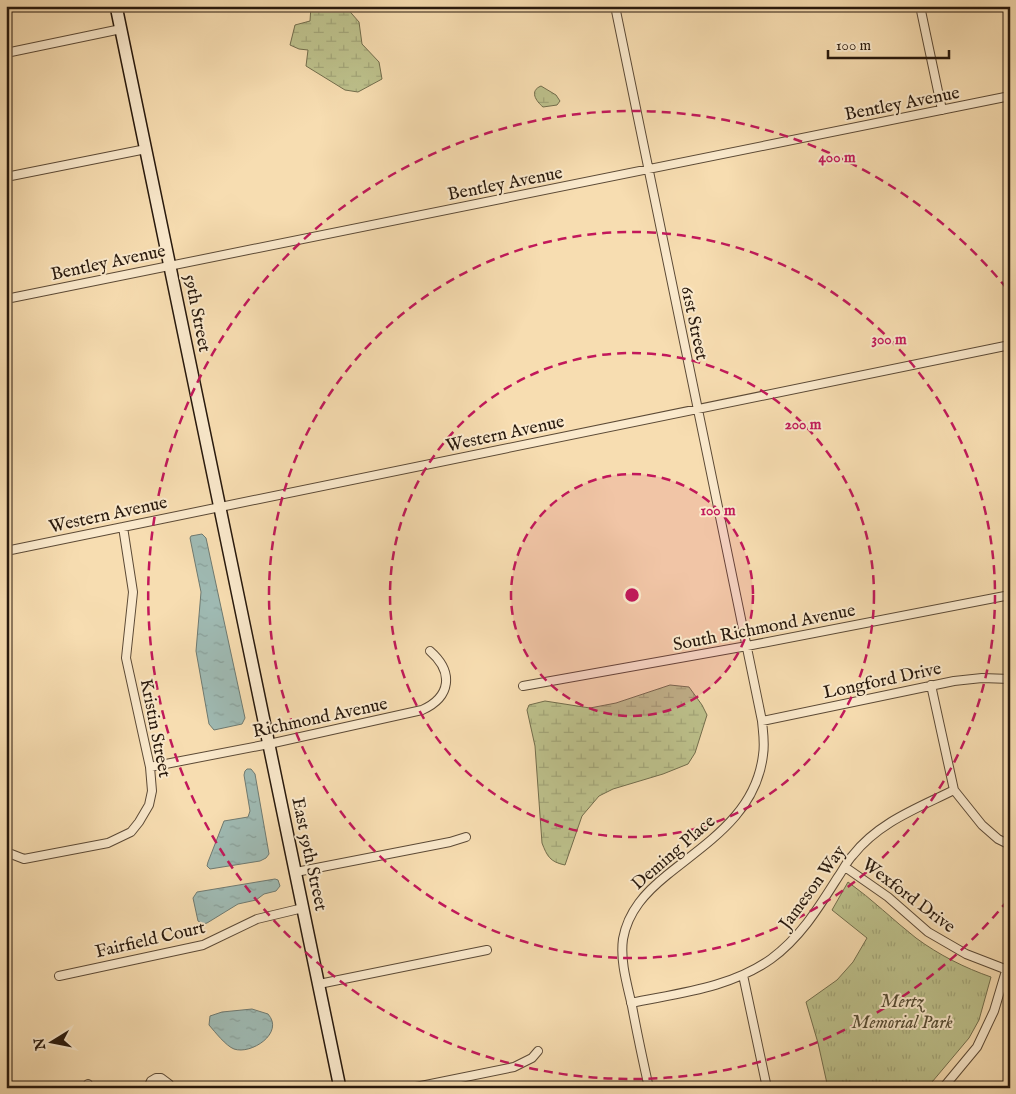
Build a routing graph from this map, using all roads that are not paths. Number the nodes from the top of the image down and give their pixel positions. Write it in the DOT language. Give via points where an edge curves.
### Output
graph roads {
  1 [pos="116,6"];
  2 [pos="614,6"];
  3 [pos="920,6"];
  4 [pos="121,29"];
  5 [pos="6,53"];
  6 [pos="1010,96"];
  7 [pos="942,110"];
  8 [pos="146,148"];
  9 [pos="648,170"];
  10 [pos="6,177"];
  11 [pos="170,265"];
  12 [pos="6,299"];
  13 [pos="1010,345"];
  14 [pos="698,409"];
  15 [pos="220,507"];
  16 [pos="123,527"];
  17 [pos="6,551"];
  18 [pos="1010,595"];
  19 [pos="245,627"];
  20 [pos="747,646"];
  21 [pos="430,651"];
  22 [pos="1010,679"];
  23 [pos="931,685"];
  24 [pos="523,686"];
  25 [pos="762,721"];
  26 [pos="269,744"];
  27 [pos="150,767"];
  28 [pos="954,790"];
  29 [pos="466,837"];
  30 [pos="1010,845"];
  31 [pos="7,853"];
  32 [pos="845,867"];
  33 [pos="296,872"];
  34 [pos="303,908"];
  35 [pos="487,950"];
  36 [pos="1008,971"];
  37 [pos="744,975"];
  38 [pos="59,976"];
  39 [pos="319,984"];
  40 [pos="631,1003"];
  41 [pos="538,1051"];
  42 [pos="148,1088"];
  43 [pos="171,1088"];
  44 [pos="340,1088"];
  45 [pos="411,1088"];
  46 [pos="648,1088"];
  47 [pos="767,1088"];
  48 [pos="942,1088"];
  1 -- 4 [label="street, 59th Street"];
  2 -- 9 [label="street, 61st Street"];
  3 -- 7 [label="street"];
  4 -- 5 [label="street"];
  4 -- 8 [label="street, 59th Street"];
  6 -- 7 [label="street, Bentley Avenue"];
  7 -- 9 [label="street, Bentley Avenue"];
  8 -- 10 [label="street"];
  8 -- 11 [label="street, 59th Street"];
  9 -- 11 [label="street, Bentley Avenue"];
  9 -- 14 [label="street, 61st Street"];
  11 -- 12 [label="street, Bentley Avenue"];
  11 -- 15 [label="street, 59th Street"];
  13 -- 14 [label="street, Western Avenue"];
  14 -- 15 [label="street, Western Avenue"];
  14 -- 20 [label="street, 61st Street"];
  15 -- 16 [label="street, Western Avenue"];
  15 -- 19 [label="street, 59th Street"];
  16 -- 17 [label="street, Western Avenue"];
  16 -- 27 [label="street, Kristin Street" via="133,592 126,658"];
  18 -- 20 [label="street, South Richmond Avenue"];
  19 -- 26 [label="street, East 59th Street"];
  20 -- 24 [label="street, South Richmond Avenue"];
  20 -- 25 [label="street, Deming Place"];
  21 -- 26 [label="street, Richmond Avenue" via="438,658 447,677 442,693 432,706"];
  22 -- 23 [label="street, Longford Drive" via="967,679"];
  23 -- 25 [label="street, Longford Drive"];
  23 -- 28 [label="street"];
  25 -- 40 [label="street, Deming Place" via="764,745 761,767 743,809 651,888 629,920 622,952"];
  26 -- 27 [label="street, Richmond Avenue"];
  26 -- 33 [label="street, East 59th Street"];
  27 -- 31 [label="street, Kristin Street" via="152,791 149,805 131,832 108,843 24,859"];
  28 -- 30 [label="street" via="982,825"];
  28 -- 32 [label="street, Jameson Way" via="884,826 861,845"];
  29 -- 33 [label="street"];
  32 -- 36 [label="street, Wexford Drive" via="888,897 928,932 966,954"];
  32 -- 37 [label="street, Jameson Way" via="795,938 772,958"];
  33 -- 34 [label="street, East 59th Street"];
  34 -- 38 [label="street, Fairfield Court" via="257,919 202,945"];
  34 -- 39 [label="street, East 59th Street"];
  35 -- 39 [label="street"];
  36 -- 48 [label="street" via="977,1047"];
  37 -- 40 [label="street, Jameson Way" via="721,984"];
  37 -- 47 [label="street"];
  39 -- 44 [label="street, East 59th Street"];
  40 -- 46 [label="street, Deming Place"];
  41 -- 45 [label="street" via="514,1067"];
  42 -- 43 [label="street" via="151,1081 161,1078"];
}
